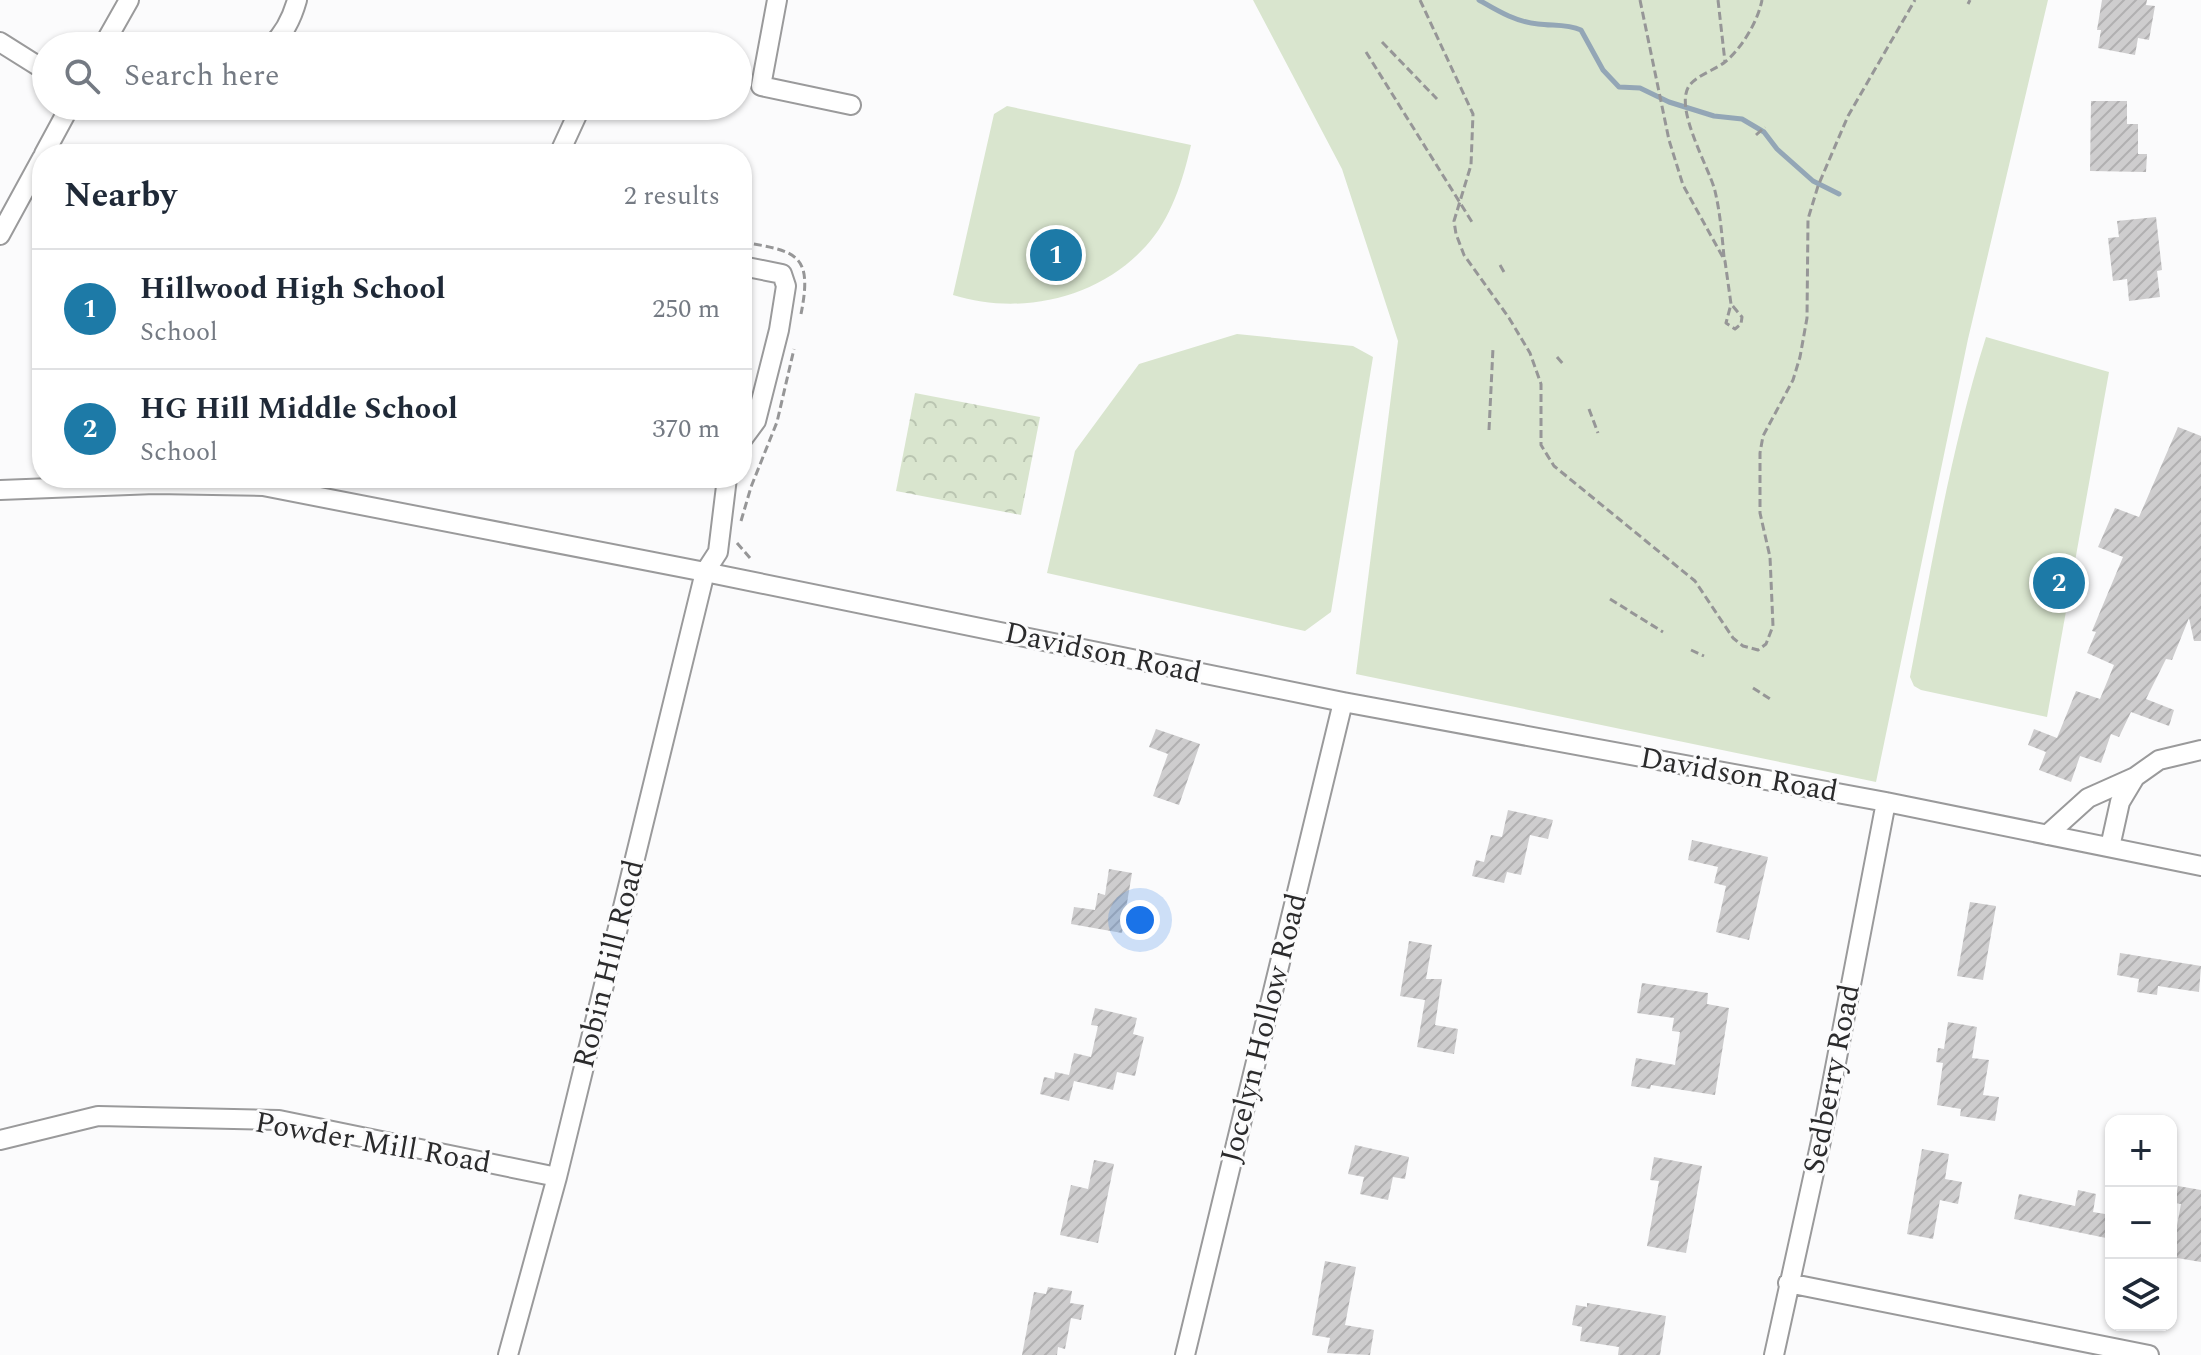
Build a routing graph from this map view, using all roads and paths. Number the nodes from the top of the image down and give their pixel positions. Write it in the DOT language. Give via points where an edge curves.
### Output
graph roads {
  1 [pos="129,0"];
  2 [pos="297,0"];
  3 [pos="777,0"];
  4 [pos="1420,0"];
  5 [pos="1640,0"];
  6 [pos="1718,0"];
  7 [pos="1762,0"];
  8 [pos="1915,0"];
  9 [pos="111,32"];
  10 [pos="283,32"];
  11 [pos="0,42"];
  12 [pos="1382,42"];
  13 [pos="1366,52"];
  14 [pos="32,62"];
  15 [pos="1725,62"];
  16 [pos="1437,99"];
  17 [pos="851,105"];
  18 [pos="62,120"];
  19 [pos="575,120"];
  20 [pos="1765,127"];
  21 [pos="1756,135"];
  22 [pos="49,144"];
  23 [pos="564,144"];
  24 [pos="32,176"];
  25 [pos="1460,202"];
  26 [pos="1472,222"];
  27 [pos="1,231"];
  28 [pos="1725,261"];
  29 [pos="1500,265"];
  30 [pos="752,268"];
  31 [pos="1504,272"];
  32 [pos="1731,304"];
  33 [pos="1493,348"];
  34 [pos="1557,357"];
  35 [pos="1563,364"];
  36 [pos="1589,409"];
  37 [pos="752,426"];
  38 [pos="1489,430"];
  39 [pos="1598,433"];
  40 [pos="52,488"];
  41 [pos="273,488"];
  42 [pos="726,488"];
  43 [pos="0,490"];
  44 [pos="705,572"];
  45 [pos="1610,599"];
  46 [pos="1663,632"];
  47 [pos="1691,650"];
  48 [pos="1704,656"];
  49 [pos="1753,688"];
  50 [pos="1770,699"];
  51 [pos="1343,702"];
  52 [pos="2201,750"];
  53 [pos="2135,777"];
  54 [pos="1886,802"];
  55 [pos="2047,835"];
  56 [pos="2110,847"];
  57 [pos="2201,866"];
  58 [pos="0,1140"];
  59 [pos="557,1177"];
  60 [pos="1788,1283"];
  61 [pos="508,1355"];
  62 [pos="1185,1355"];
  63 [pos="1774,1355"];
  64 [pos="2149,1355"];
  1 -- 9 [label="street"];
  2 -- 10 [label="street"];
  3 -- 17 [label="street" via="761,86"];
  4 -- 25 [label="path" via="1473,114 1471,165"];
  5 -- 28 [label="path" via="1683,185"];
  6 -- 15 [label="path"];
  7 -- 15 [label="path" via="1738,49"];
  8 -- 25 [label="path" via="1848,116 1808,219 1807,318 1800,357 1760,453 1760,513 1770,557 1773,626 1758,650 1733,638 1695,581 1547,457 1539,430 1541,384 1530,353 1464,255 1454,221"];
  11 -- 14 [label="street"];
  12 -- 16 [label="path"];
  13 -- 25 [label="path"];
  15 -- 28 [label="path" via="1690,85 1686,104 1697,151 1714,189"];
  18 -- 22 [label="street"];
  19 -- 23 [label="street"];
  20 -- 21 [label="path"];
  24 -- 27 [label="street"];
  25 -- 26 [label="path"];
  28 -- 32 [label="path"];
  29 -- 31 [label="path"];
  30 -- 37 [label="street" via="782,274 786,286"];
  32 -- 32 [label="path" via="1726,323 1735,329 1742,317"];
  33 -- 38 [label="path"];
  34 -- 35 [label="path"];
  36 -- 39 [label="path"];
  40 -- 43 [label="street, Davidson Road"];
  41 -- 44 [label="street, Davidson Road"];
  42 -- 44 [label="street, Robin Hill Road" via="718,552"];
  44 -- 51 [label="street, Davidson Road"];
  44 -- 59 [label="street, Robin Hill Road"];
  45 -- 46 [label="path"];
  47 -- 48 [label="path"];
  49 -- 50 [label="path"];
  51 -- 54 [label="street, Davidson Road"];
  51 -- 62 [label="street, Jocelyn Hollow Road"];
  52 -- 53 [label="street" via="2159,760"];
  53 -- 55 [label="street" via="2088,798"];
  53 -- 56 [label="street" via="2120,802"];
  54 -- 55 [label="street, Davidson Road"];
  54 -- 60 [label="street, Sedberry Road"];
  55 -- 56 [label="street, Davidson Road"];
  56 -- 57 [label="street, Davidson Road"];
  58 -- 59 [label="street, Powder Mill Road" via="98,1116 279,1120"];
  59 -- 61 [label="street, Robin Hill Road"];
  60 -- 63 [label="street, Sedberry Road"];
  60 -- 64 [label="street"];
}
